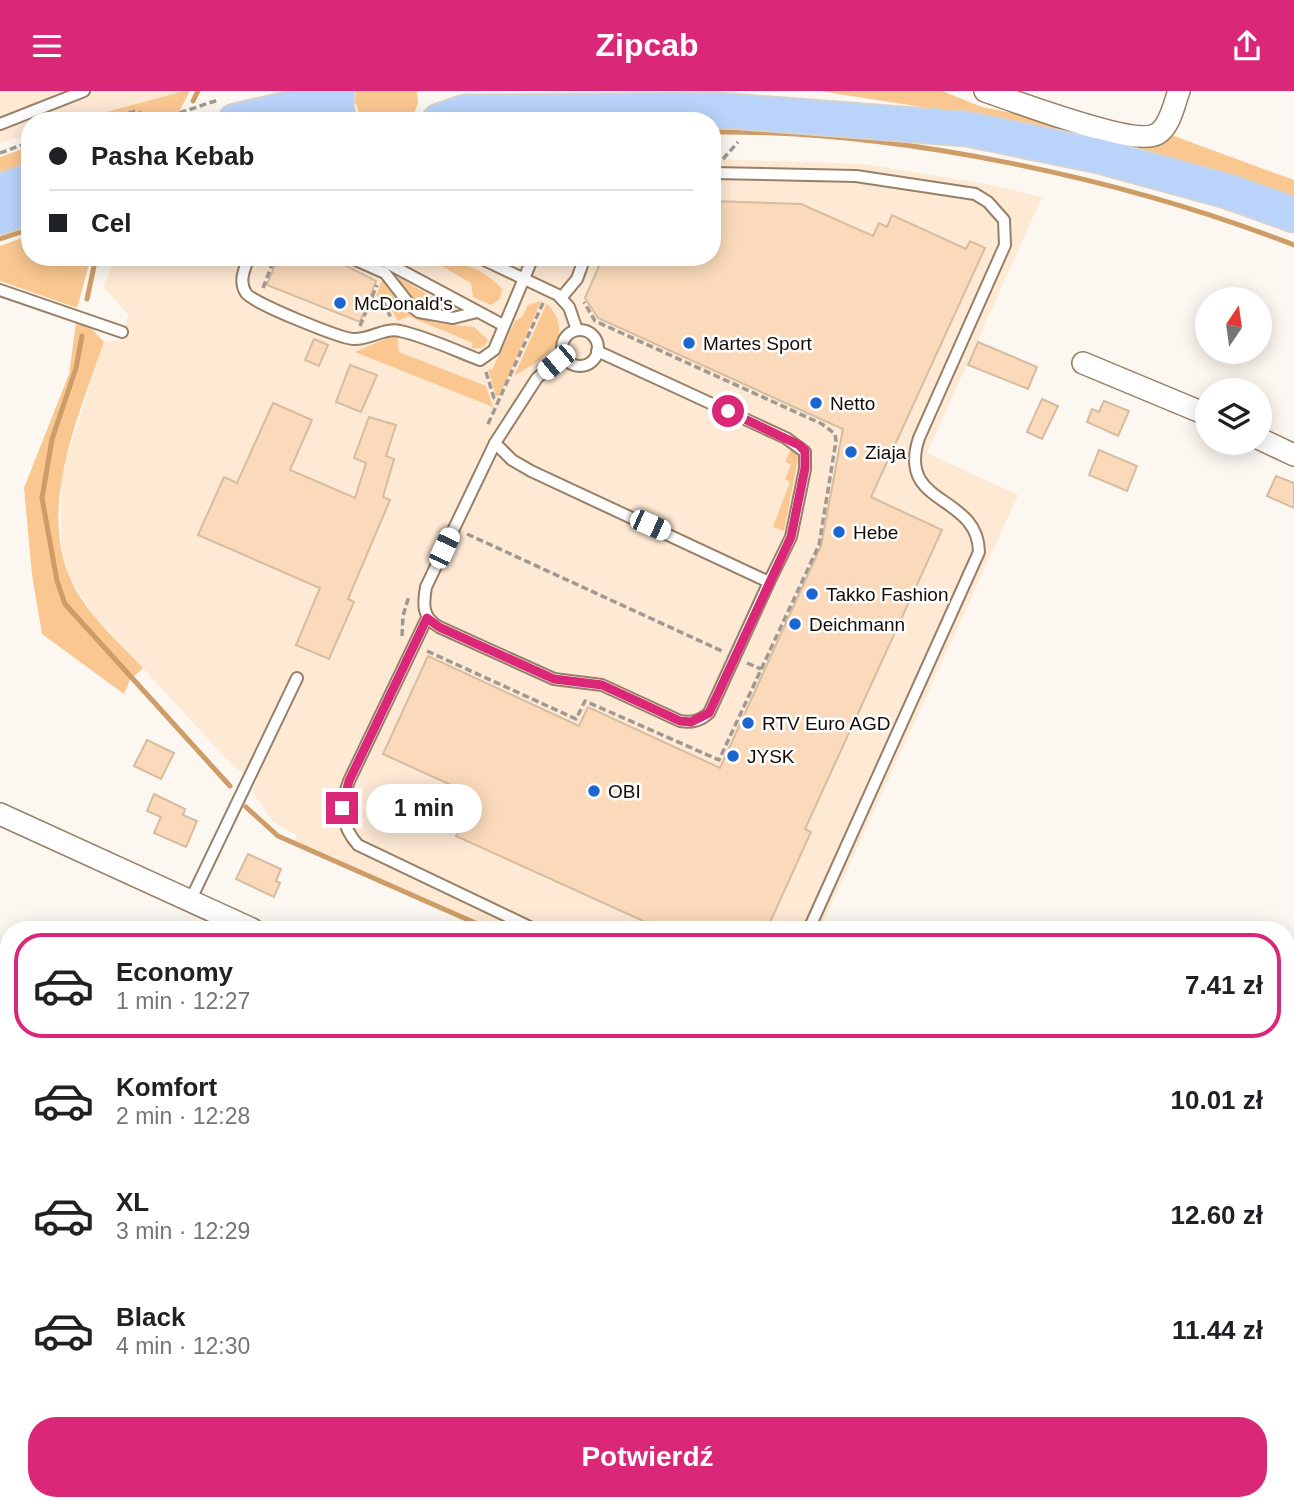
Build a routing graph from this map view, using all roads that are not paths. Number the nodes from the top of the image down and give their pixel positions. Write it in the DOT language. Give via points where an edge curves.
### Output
graph roads {
  1 [pos="84,91"];
  2 [pos="328,91"];
  3 [pos="337,91"];
  4 [pos="438,91"];
  5 [pos="764,91"];
  6 [pos="985,91"];
  7 [pos="1179,91"];
  8 [pos="232,109"];
  9 [pos="29,112"];
  10 [pos="337,112"];
  11 [pos="439,112"];
  12 [pos="465,112"];
  13 [pos="21,115"];
  14 [pos="0,123"];
  15 [pos="967,129"];
  16 [pos="721,173"];
  17 [pos="21,184"];
  18 [pos="0,191"];
  19 [pos="21,209"];
  20 [pos="1294,215"];
  21 [pos="0,217"];
  22 [pos="246,266"];
  23 [pos="369,266"];
  24 [pos="393,266"];
  25 [pos="497,266"];
  26 [pos="529,266"];
  27 [pos="581,266"];
  28 [pos="524,279"];
  29 [pos="0,291"];
  30 [pos="561,298"];
  31 [pos="477,312"];
  32 [pos="503,324"];
  33 [pos="577,330"];
  34 [pos="122,332"];
  35 [pos="597,351"];
  36 [pos="564,356"];
  37 [pos="1083,363"];
  38 [pos="1195,410"];
  39 [pos="495,443"];
  40 [pos="1272,445"];
  41 [pos="1294,455"];
  42 [pos="769,582"];
  43 [pos="427,618"];
  44 [pos="297,678"];
  45 [pos="0,814"];
  46 [pos="190,901"];
  47 [pos="234,921"];
  48 [pos="517,921"];
  49 [pos="813,921"];
  1 -- 9 [label="lane"];
  2 -- 8 [label="main road" via="301,106"];
  3 -- 10 [label="main road"];
  4 -- 11 [label="main road"];
  5 -- 15 [label="main road" via="900,111"];
  6 -- 7 [label="street" via="1105,130 1148,137 1159,133 1168,120"];
  12 -- 15 [label="main road" via="717,110"];
  13 -- 14 [label="lane"];
  15 -- 20 [label="main road" via="1099,156"];
  16 -- 49 [label="lane" via="856,176 975,194 999,213 1006,228 1005,245 919,438 914,465 923,486 972,524 979,552"];
  17 -- 18 [label="main road"];
  19 -- 21 [label="main road"];
  22 -- 32 [label="lane" via="243,286 261,304 347,338 396,330 484,359 494,350"];
  23 -- 31 [label="lane" via="385,273 419,312 453,318"];
  24 -- 31 [label="lane"];
  25 -- 28 [label="lane"];
  26 -- 28 [label="lane"];
  27 -- 30 [label="lane"];
  28 -- 30 [label="lane"];
  28 -- 32 [label="lane"];
  29 -- 34 [label="lane"];
  30 -- 33 [label="lane"];
  31 -- 32 [label="lane"];
  33 -- 35 [label="lane" via="595,337"];
  33 -- 36 [label="lane" via="564,338"];
  35 -- 36 [label="lane" via="583,366"];
  35 -- 42 [label="lane" via="805,451 791,537"];
  36 -- 39 [label="lane" via="537,378"];
  37 -- 38 [label="street"];
  39 -- 42 [label="lane" via="531,471"];
  39 -- 43 [label="lane" via="426,587 422,606"];
  40 -- 41 [label="street"];
  42 -- 43 [label="lane" via="709,713 691,722 602,685 554,679"];
  43 -- 48 [label="lane" via="349,781 342,808 344,822 358,845"];
  44 -- 46 [label="lane"];
  45 -- 46 [label="street"];
  46 -- 47 [label="street"];
}
